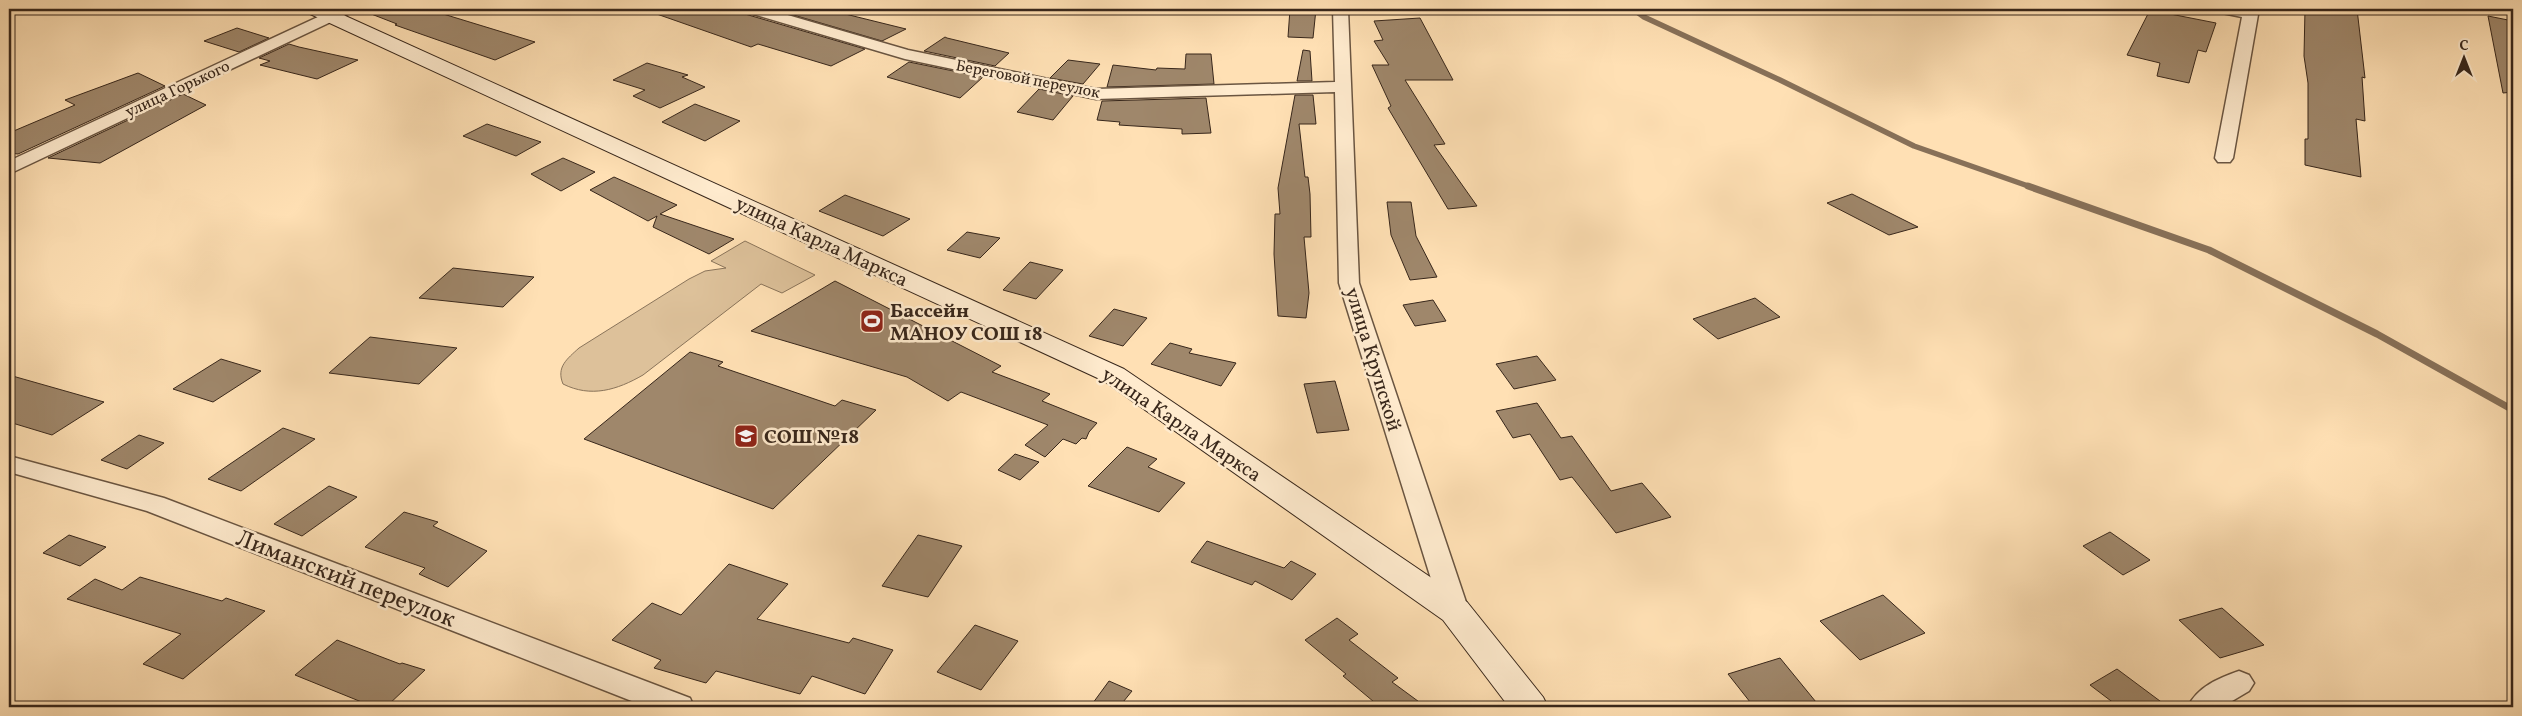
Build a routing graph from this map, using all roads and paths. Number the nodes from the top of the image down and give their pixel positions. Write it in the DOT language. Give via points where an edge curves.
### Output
graph roads {
  1 [pos="751,9"];
  2 [pos="1341,9"];
  3 [pos="2222,9"];
  4 [pos="331,11"];
  5 [pos="2250,11"];
  6 [pos="1343,87"];
  7 [pos="2224,158"];
  8 [pos="9,168"];
  9 [pos="9,464"];
  10 [pos="1455,611"];
  11 [pos="2239,683"];
  12 [pos="679,707"];
  13 [pos="1530,707"];
  14 [pos="2203,707"];
  1 -- 6 [label="street, Береговой переулок" via="905,54 1096,94"];
  2 -- 6 [label="street, улица Крупской"];
  3 -- 5 [label="street"];
  4 -- 8 [label="street, улица Горького"];
  4 -- 10 [label="main road, улица Карла Маркса" via="1114,376"];
  5 -- 7 [label="street"];
  6 -- 10 [label="street, улица Крупской" via="1349,283"];
  9 -- 12 [label="street, Лиманский переулок" via="155,504"];
  10 -- 13 [label="main road, улица Карла Маркса"];
  11 -- 14 [label="street" via="2214,696"];
}
